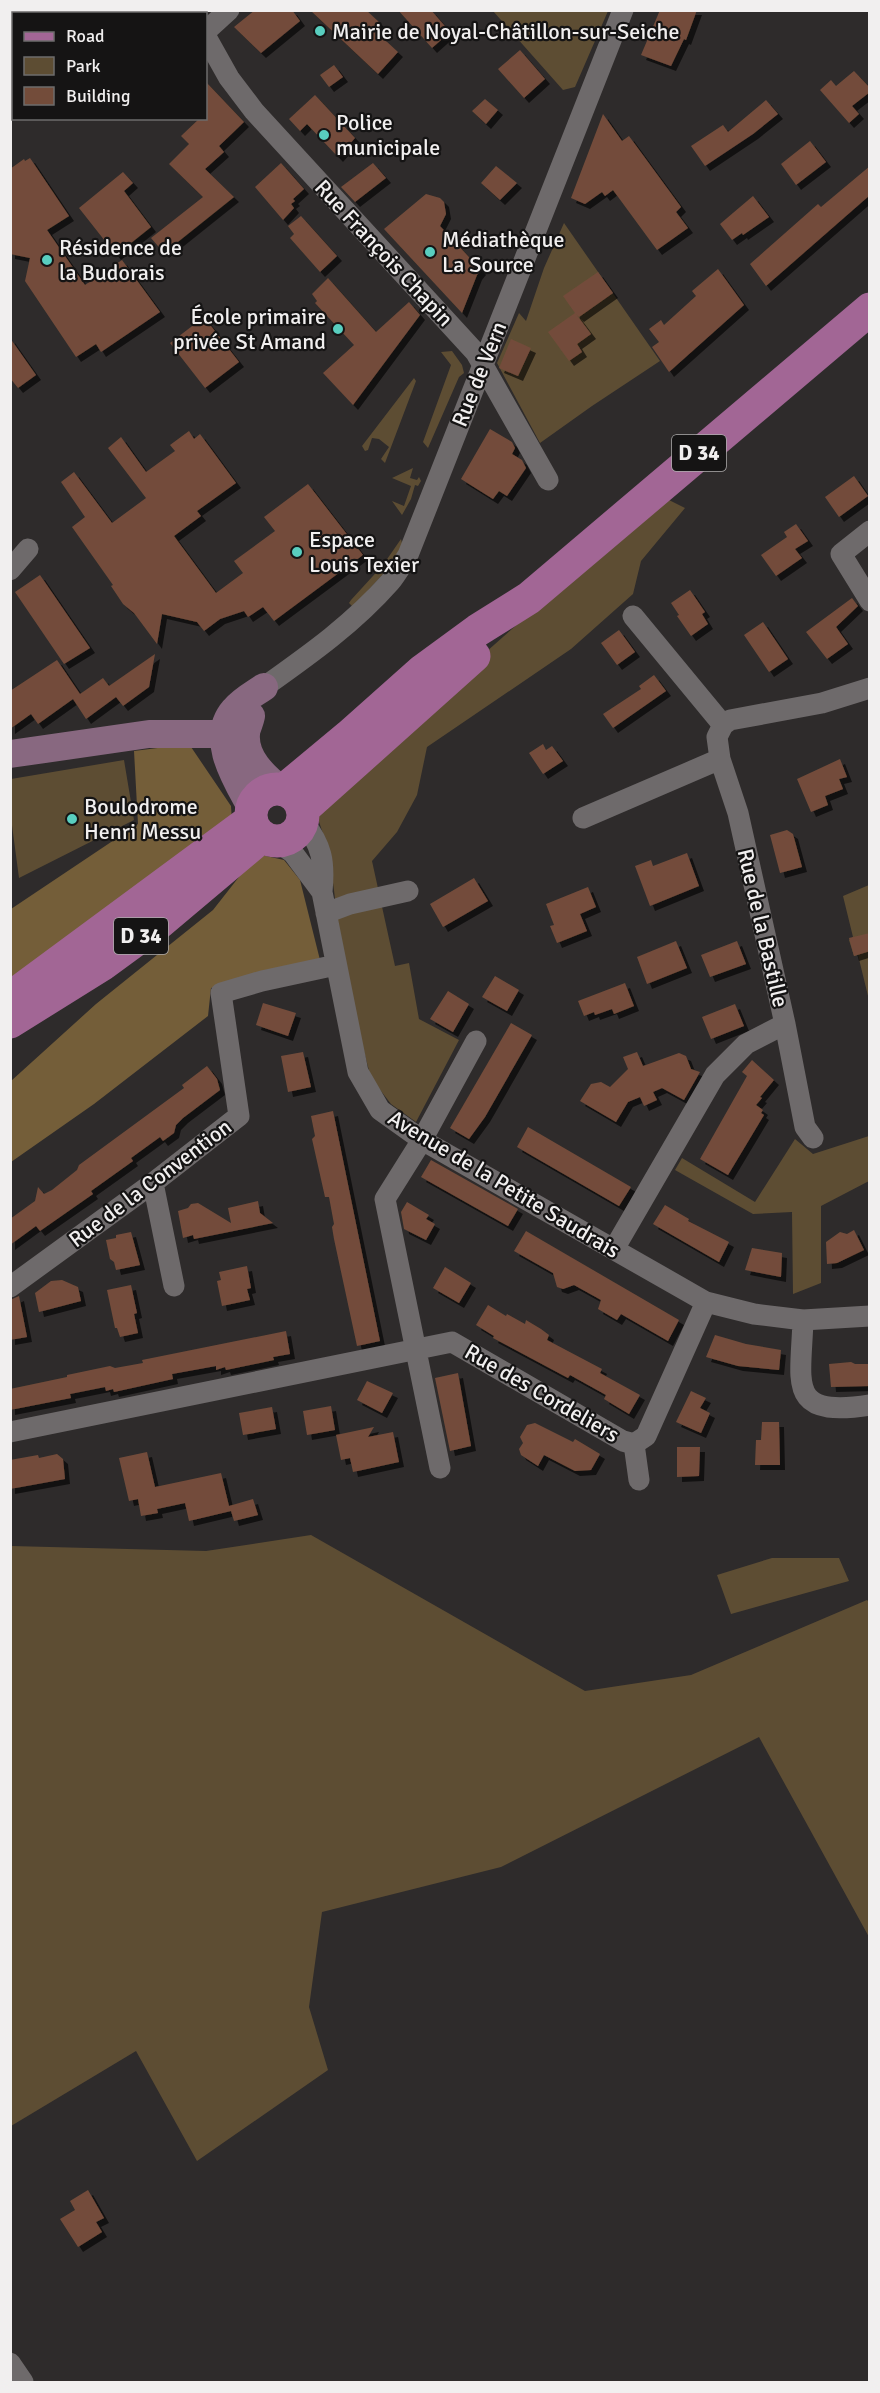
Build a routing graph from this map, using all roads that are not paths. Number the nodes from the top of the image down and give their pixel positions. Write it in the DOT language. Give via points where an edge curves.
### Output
graph roads {
  1 [pos="229,10"];
  2 [pos="623,10"];
  3 [pos="207,30"];
  4 [pos="207,39"];
  5 [pos="870,309"];
  6 [pos="483,367"];
  7 [pos="548,480"];
  8 [pos="870,531"];
  9 [pos="28,549"];
  10 [pos="10,570"];
  11 [pos="870,601"];
  12 [pos="633,616"];
  13 [pos="264,687"];
  14 [pos="870,688"];
  15 [pos="723,725"];
  16 [pos="235,733"];
  17 [pos="10,754"];
  18 [pos="720,759"];
  19 [pos="292,802"];
  20 [pos="583,818"];
  21 [pos="260,827"];
  22 [pos="408,891"];
  23 [pos="322,892"];
  24 [pos="326,913"];
  25 [pos="336,965"];
  26 [pos="10,998"];
  27 [pos="10,1022"];
  28 [pos="785,1024"];
  29 [pos="476,1041"];
  30 [pos="813,1138"];
  31 [pos="422,1140"];
  32 [pos="153,1183"];
  33 [pos="614,1249"];
  34 [pos="174,1286"];
  35 [pos="10,1287"];
  36 [pos="870,1299"];
  37 [pos="706,1302"];
  38 [pos="870,1316"];
  39 [pos="842,1317"];
  40 [pos="803,1320"];
  41 [pos="415,1349"];
  42 [pos="870,1405"];
  43 [pos="10,1432"];
  44 [pos="634,1444"];
  45 [pos="440,1468"];
  46 [pos="639,1480"];
  47 [pos="10,2363"];
  48 [pos="23,2382"];
  1 -- 3 [label="street"];
  2 -- 6 [label="street, Rue de Vern"];
  4 -- 6 [label="street, Rue François Chapin" via="254,111 476,353"];
  5 -- 19 [label="main road, D 34" via="529,598 422,671 349,736"];
  6 -- 7 [label="street, Rue François Chapin"];
  6 -- 13 [label="street, Rue de Vern" via="408,555 391,580 326,643"];
  8 -- 11 [label="street" via="841,554"];
  9 -- 10 [label="street"];
  12 -- 15 [label="street"];
  13 -- 16 [label="street, Rue de Vern" via="232,712"];
  14 -- 15 [label="street" via="822,703 730,720"];
  15 -- 18 [label="street, Rue de la Bastille" via="717,737"];
  16 -- 17 [label="street" via="149,734"];
  16 -- 19 [label="street" via="257,766"];
  16 -- 21 [label="street" via="228,763"];
  18 -- 20 [label="street"];
  18 -- 28 [label="street, Rue de la Bastille" via="738,813"];
  19 -- 21 [label="main road" via="266,791 260,795"];
  19 -- 21 [label="main road" via="294,836"];
  19 -- 23 [label="street, Avenue de la Petite Saudrais" via="321,851 325,868"];
  21 -- 23 [label="street, Avenue de la Petite Saudrais" via="293,853"];
  21 -- 26 [label="main road, D 34"];
  21 -- 27 [label="main road, D 34" via="150,930"];
  22 -- 24 [label="street"];
  23 -- 24 [label="street, Avenue de la Petite Saudrais"];
  24 -- 25 [label="street, Avenue de la Petite Saudrais"];
  25 -- 31 [label="street, Avenue de la Petite Saudrais" via="358,1072 380,1110"];
  25 -- 32 [label="street, Rue de la Convention" via="221,993 239,1116"];
  28 -- 30 [label="street" via="805,1127"];
  28 -- 33 [label="street, Rue de la Bastille" via="746,1044 715,1076"];
  29 -- 31 [label="street"];
  31 -- 33 [label="street, Avenue de la Petite Saudrais"];
  31 -- 41 [label="street" via="385,1199"];
  32 -- 34 [label="street"];
  32 -- 35 [label="street, Rue de la Convention"];
  33 -- 37 [label="street, Avenue de la Petite Saudrais"];
  36 -- 39 [label="street, Avenue de la Petite Saudrais"];
  37 -- 40 [label="street, Avenue de la Petite Saudrais" via="754,1314"];
  37 -- 44 [label="street, Rue des Cordeliers" via="646,1436"];
  38 -- 39 [label="street, Avenue de la Petite Saudrais"];
  39 -- 40 [label="street, Avenue de la Petite Saudrais"];
  40 -- 42 [label="street" via="801,1384 806,1398 832,1409"];
  41 -- 43 [label="street"];
  41 -- 44 [label="street, Rue des Cordeliers" via="452,1342"];
  41 -- 45 [label="street"];
  44 -- 46 [label="street, Rue des Cordeliers"];
  47 -- 48 [label="street"];
}
